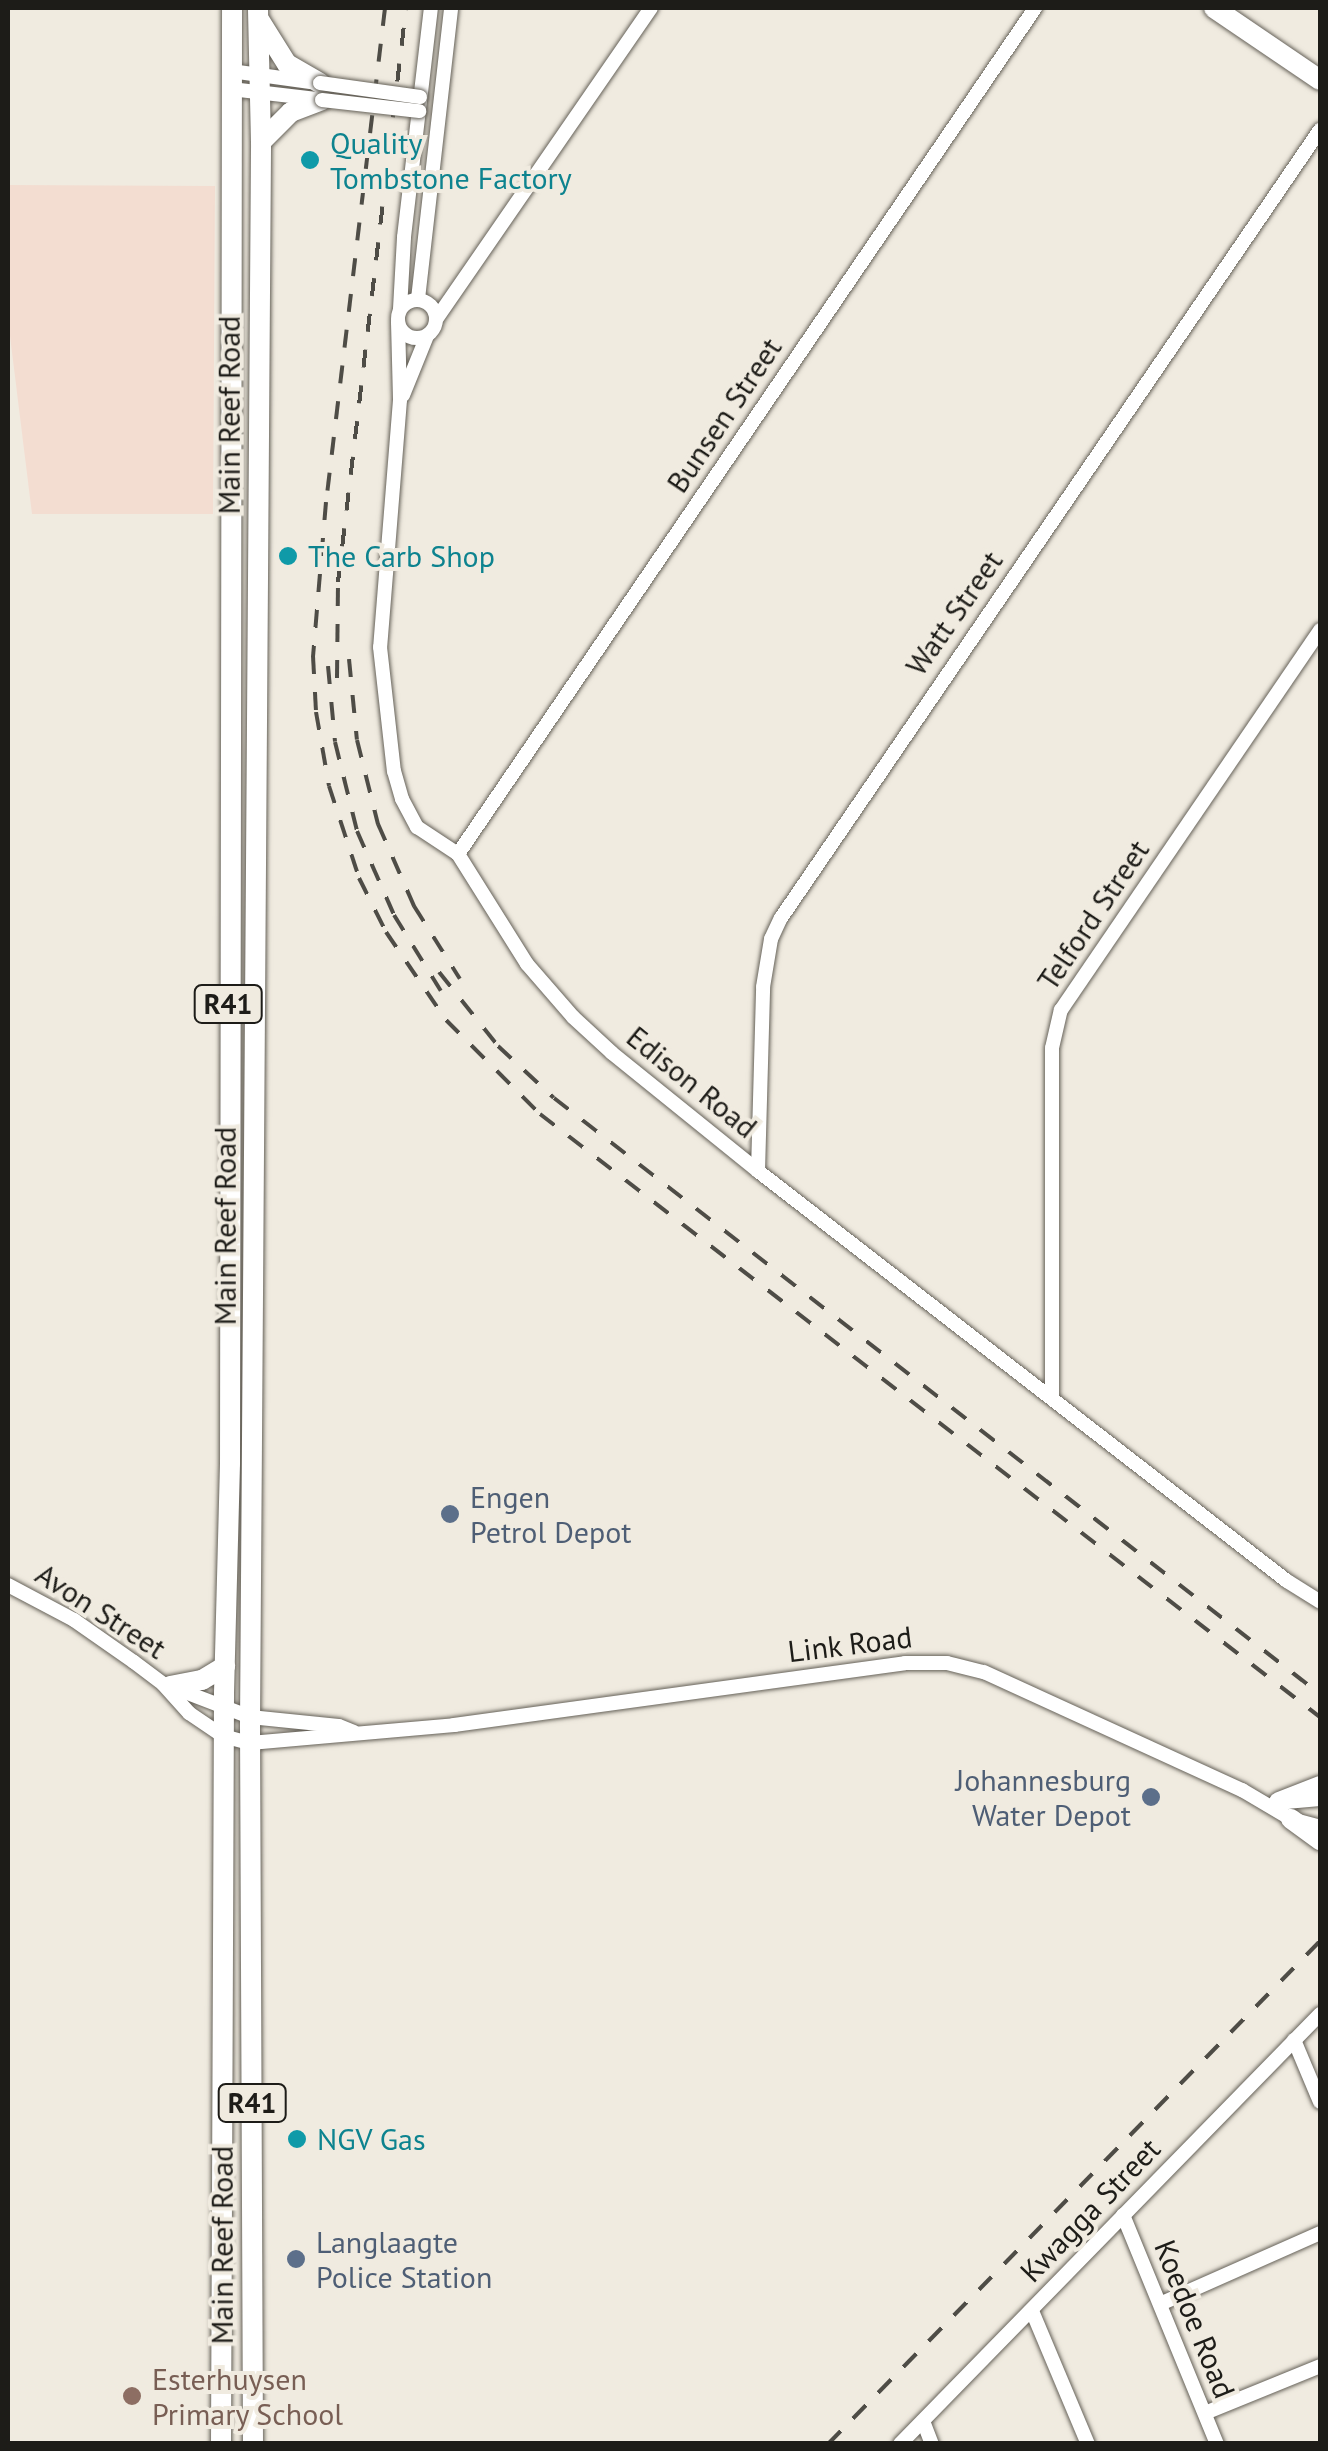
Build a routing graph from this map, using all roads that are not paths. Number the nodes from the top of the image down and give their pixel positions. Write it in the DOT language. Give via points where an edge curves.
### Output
graph roads {
  1 [pos="232,8"];
  2 [pos="432,8"];
  3 [pos="451,8"];
  4 [pos="651,8"];
  5 [pos="1035,8"];
  6 [pos="1214,8"];
  7 [pos="258,11"];
  8 [pos="231,80"];
  9 [pos="1320,80"];
  10 [pos="259,84"];
  11 [pos="321,91"];
  12 [pos="420,104"];
  13 [pos="1320,130"];
  14 [pos="262,142"];
  15 [pos="458,292"];
  16 [pos="411,306"];
  17 [pos="437,318"];
  18 [pos="427,336"];
  19 [pos="400,400"];
  20 [pos="230,485"];
  21 [pos="258,485"];
  22 [pos="1320,630"];
  23 [pos="458,854"];
  24 [pos="228,1110"];
  25 [pos="255,1111"];
  26 [pos="758,1171"];
  27 [pos="1052,1397"];
  28 [pos="8,1584"];
  29 [pos="1320,1602"];
  30 [pos="225,1666"];
  31 [pos="167,1685"];
  32 [pos="224,1710"];
  33 [pos="250,1717"];
  34 [pos="354,1732"];
  35 [pos="224,1736"];
  36 [pos="250,1743"];
  37 [pos="1320,1786"];
  38 [pos="1320,1799"];
  39 [pos="1285,1810"];
  40 [pos="1320,1827"];
  41 [pos="1320,1840"];
  42 [pos="1320,2014"];
  43 [pos="1294,2040"];
  44 [pos="1320,2102"];
  45 [pos="1123,2215"];
  46 [pos="1320,2234"];
  47 [pos="1160,2304"];
  48 [pos="1032,2311"];
  49 [pos="221,2329"];
  50 [pos="252,2330"];
  51 [pos="1320,2366"];
  52 [pos="221,2400"];
  53 [pos="252,2400"];
  54 [pos="1205,2414"];
  55 [pos="923,2421"];
  56 [pos="221,2444"];
  57 [pos="253,2444"];
  58 [pos="900,2444"];
  59 [pos="932,2444"];
  60 [pos="1088,2444"];
  61 [pos="1217,2444"];
  1 -- 8 [label="main road, Main Reef Road / R41"];
  2 -- 12 [label="street"];
  3 -- 16 [label="street, Edison Road"];
  4 -- 15 [label="street, Edison Road"];
  5 -- 23 [label="street, Bunsen Street"];
  6 -- 9 [label="main road"];
  7 -- 10 [label="main road, Main Reef Road / R41"];
  7 -- 11 [label="main road" via="287,64"];
  8 -- 10 [label="street"];
  8 -- 20 [label="main road, Main Reef Road / R41"];
  10 -- 11 [label="street"];
  10 -- 14 [label="main road, Main Reef Road / R41"];
  11 -- 12 [label="street, bridge"];
  11 -- 14 [label="main road"];
  12 -- 16 [label="street" via="402,261"];
  13 -- 26 [label="street, Watt Street" via="780,918 762,988"];
  14 -- 21 [label="main road, Main Reef Road / R41"];
  15 -- 16 [label="street"];
  15 -- 17 [label="street, Edison Road"];
  16 -- 17 [label="street"];
  16 -- 18 [label="street" via="409,336"];
  16 -- 19 [label="street, Edison Road"];
  17 -- 18 [label="street, Edison Road"];
  18 -- 19 [label="street, Edison Road"];
  19 -- 23 [label="street, Edison Road" via="380,613 386,718 409,815"];
  20 -- 21 [label="main road"];
  20 -- 24 [label="main road, Main Reef Road / R41"];
  21 -- 25 [label="main road, Main Reef Road / R41"];
  22 -- 27 [label="street, Telford Street" via="1061,1010 1052,1048"];
  23 -- 26 [label="street, Edison Road" via="528,964 573,1017"];
  24 -- 25 [label="main road"];
  24 -- 30 [label="main road, Main Reef Road / R41"];
  25 -- 33 [label="main road, Main Reef Road / R41"];
  26 -- 27 [label="street, Edison Road"];
  27 -- 29 [label="street, Edison Road"];
  28 -- 31 [label="street, Avon Street" via="74,1620"];
  30 -- 31 [label="main road" via="202,1680"];
  30 -- 32 [label="main road, Main Reef Road / R41"];
  31 -- 32 [label="street, Avon Street"];
  31 -- 35 [label="street, Avon Street" via="189,1713"];
  32 -- 33 [label="street, Avon Street"];
  32 -- 35 [label="main road, Main Reef Road / R41"];
  33 -- 34 [label="street, Link Road"];
  33 -- 36 [label="main road, Main Reef Road / R41"];
  34 -- 36 [label="street, Link Road"];
  34 -- 39 [label="street, Link Road" via="454,1725 930,1662 984,1672"];
  35 -- 36 [label="street, Link Road"];
  35 -- 49 [label="main road, Main Reef Road / R41"];
  36 -- 50 [label="main road, Main Reef Road / R41"];
  37 -- 39 [label="main road"];
  38 -- 39 [label="street"];
  39 -- 40 [label="street, Link Road"];
  39 -- 41 [label="main road"];
  42 -- 43 [label="street, Kwagga Street"];
  43 -- 44 [label="street"];
  43 -- 45 [label="street, Kwagga Street"];
  45 -- 47 [label="street, Koedoe Road"];
  45 -- 48 [label="street, Kwagga Street"];
  46 -- 47 [label="street"];
  47 -- 54 [label="street, Koedoe Road"];
  48 -- 55 [label="street, Kwagga Street"];
  48 -- 60 [label="street"];
  49 -- 50 [label="main road"];
  49 -- 52 [label="main road, Main Reef Road / R41"];
  50 -- 53 [label="main road, Main Reef Road / R41"];
  51 -- 54 [label="street"];
  52 -- 53 [label="main road"];
  52 -- 56 [label="main road, Main Reef Road / R41"];
  53 -- 57 [label="main road, Main Reef Road / R41"];
  54 -- 61 [label="street, Koedoe Road"];
  55 -- 58 [label="street, Kwagga Street"];
  55 -- 59 [label="street"];
}
